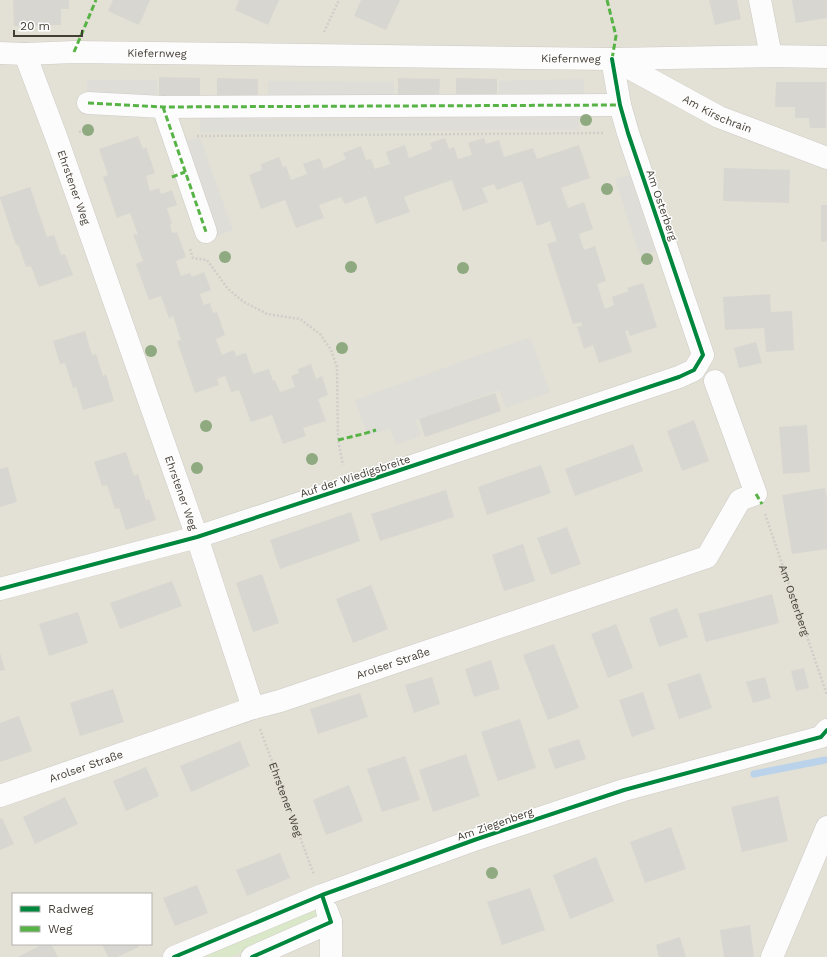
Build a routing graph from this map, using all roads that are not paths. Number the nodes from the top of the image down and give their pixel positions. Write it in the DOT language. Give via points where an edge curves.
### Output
graph roads {
  1 [pos="760,0"];
  2 [pos="0,53"];
  3 [pos="25,54"];
  4 [pos="771,56"];
  5 [pos="827,57"];
  6 [pos="612,59"];
  7 [pos="88,102"];
  8 [pos="620,105"];
  9 [pos="163,107"];
  10 [pos="827,158"];
  11 [pos="206,232"];
  12 [pos="703,356"];
  13 [pos="715,381"];
  14 [pos="197,536"];
  15 [pos="0,590"];
  16 [pos="253,708"];
  17 [pos="827,730"];
  18 [pos="0,796"];
  19 [pos="827,827"];
  20 [pos="322,895"];
  21 [pos="331,922"];
  22 [pos="174,957"];
  23 [pos="252,957"];
  24 [pos="331,957"];
  25 [pos="772,957"];
  1 -- 4 [label="street"];
  2 -- 3 [label="street, Kiefernweg"];
  3 -- 6 [label="street, Kiefernweg" via="74,52"];
  3 -- 14 [label="street, Ehrstener Weg"];
  4 -- 5 [label="street, Kiefernweg"];
  4 -- 6 [label="street, Kiefernweg"];
  6 -- 8 [label="street, Am Osterberg"];
  6 -- 10 [label="street, Am Kirschrain" via="719,117"];
  7 -- 9 [label="street"];
  8 -- 9 [label="street"];
  8 -- 12 [label="street, Am Osterberg"];
  9 -- 11 [label="street"];
  12 -- 14 [label="street, Auf der Wiedigsbreite" via="694,370 679,377"];
  13 -- 16 [label="street, Arolser Straße" via="760,503 740,500 707,557 288,699"];
  14 -- 15 [label="street, Auf der Wiedigsbreite"];
  14 -- 16 [label="street, Ehrstener Weg"];
  16 -- 18 [label="street, Arolser Straße"];
  17 -- 20 [label="street, Am Ziegenberg" via="821,737 624,790"];
  19 -- 25 [label="street"];
  20 -- 21 [label="street"];
  20 -- 22 [label="street, Am Ziegenberg"];
  21 -- 23 [label="street"];
  21 -- 24 [label="street"];
}
